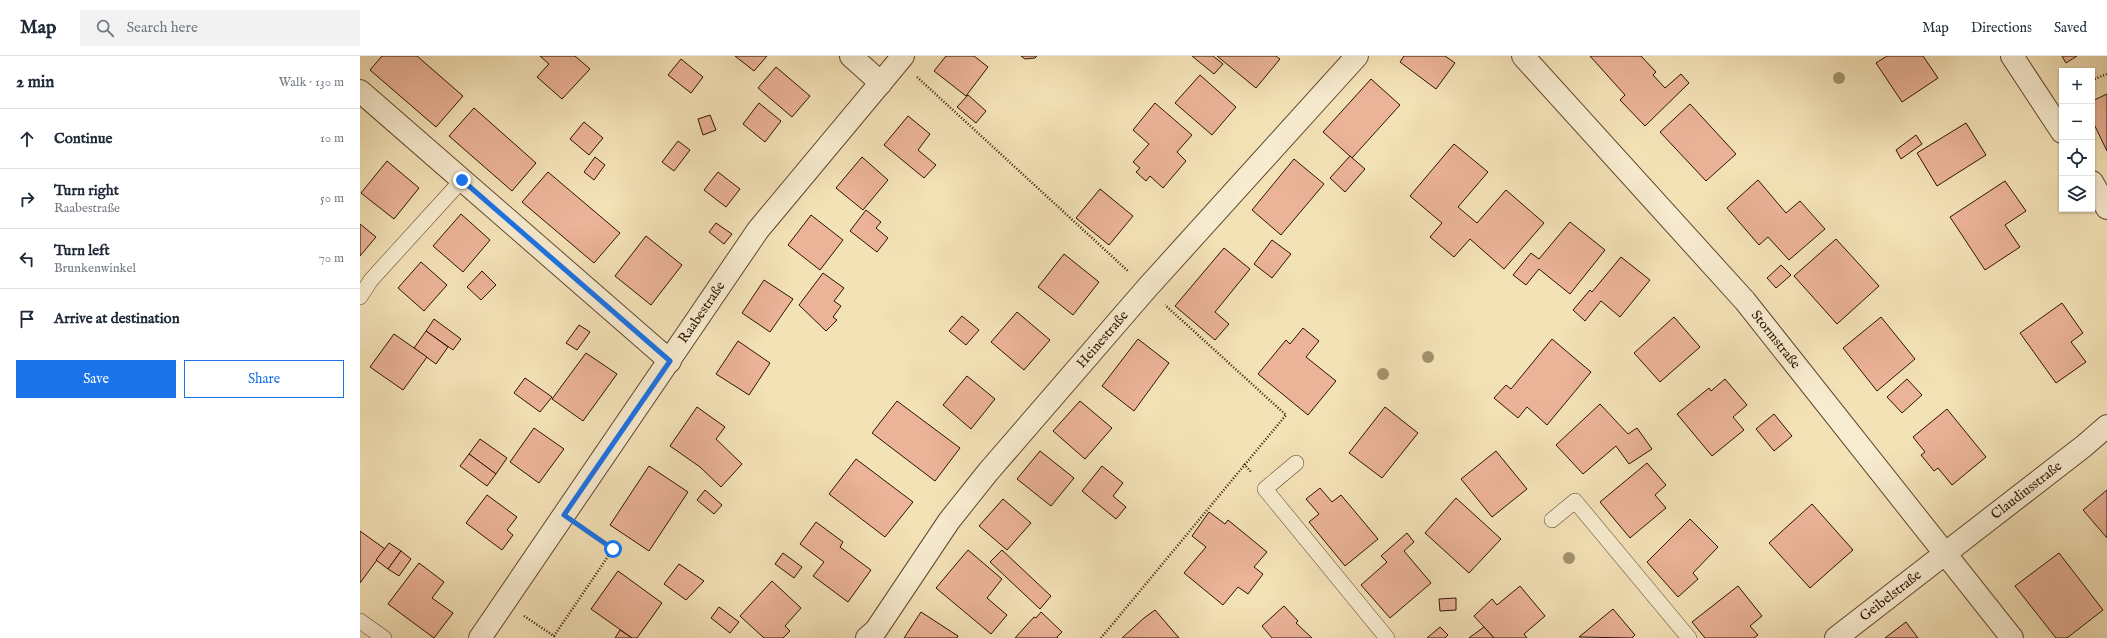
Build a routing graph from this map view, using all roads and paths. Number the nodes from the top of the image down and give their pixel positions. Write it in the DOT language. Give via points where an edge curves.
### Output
graph roads {
  1 [pos="851,56"];
  2 [pos="1357,56"];
  3 [pos="1523,56"];
  4 [pos="2012,56"];
  5 [pos="901,58"];
  6 [pos="2107,74"];
  7 [pos="2095,79"];
  8 [pos="881,83"];
  9 [pos="360,91"];
  10 [pos="2059,127"];
  11 [pos="462,180"];
  12 [pos="2095,187"];
  13 [pos="2107,208"];
  14 [pos="1147,288"];
  15 [pos="360,297"];
  16 [pos="670,361"];
  17 [pos="2107,426"];
  18 [pos="1296,463"];
  19 [pos="564,515"];
  20 [pos="1552,520"];
  21 [pos="1945,554"];
  22 [pos="504,602"];
  23 [pos="360,621"];
  24 [pos="555,637"];
  25 [pos="384,638"];
  26 [pos="480,638"];
  27 [pos="867,638"];
  28 [pos="1101,638"];
  29 [pos="1387,638"];
  30 [pos="1689,638"];
  31 [pos="1836,638"];
  32 [pos="2012,638"];
  1 -- 8 [label="street"];
  2 -- 14 [label="street, Heinestraße"];
  3 -- 21 [label="street, Stormstraße" via="1745,301"];
  4 -- 10 [label="street"];
  5 -- 8 [label="street, Raabestraße"];
  5 -- 14 [label="path"];
  6 -- 7 [label="path"];
  8 -- 16 [label="street, Raabestraße" via="758,230"];
  9 -- 11 [label="street"];
  11 -- 15 [label="lane" via="371,280"];
  11 -- 16 [label="street"];
  12 -- 13 [label="street"];
  14 -- 27 [label="street, Heinestraße" via="988,472 949,521 876,630"];
  14 -- 28 [label="path" via="1286,415"];
  16 -- 19 [label="street, Raabestraße"];
  17 -- 21 [label="street, Claudiusstraße"];
  18 -- 29 [label="lane" via="1265,489"];
  19 -- 22 [label="street, Raabestraße"];
  19 -- 24 [label="path" via="613,549"];
  20 -- 30 [label="lane" via="1575,500"];
  21 -- 31 [label="street, Geibelstraße"];
  21 -- 32 [label="street, Stormstraße"];
  22 -- 24 [label="path"];
  22 -- 26 [label="street"];
  23 -- 25 [label="lane"];
}
